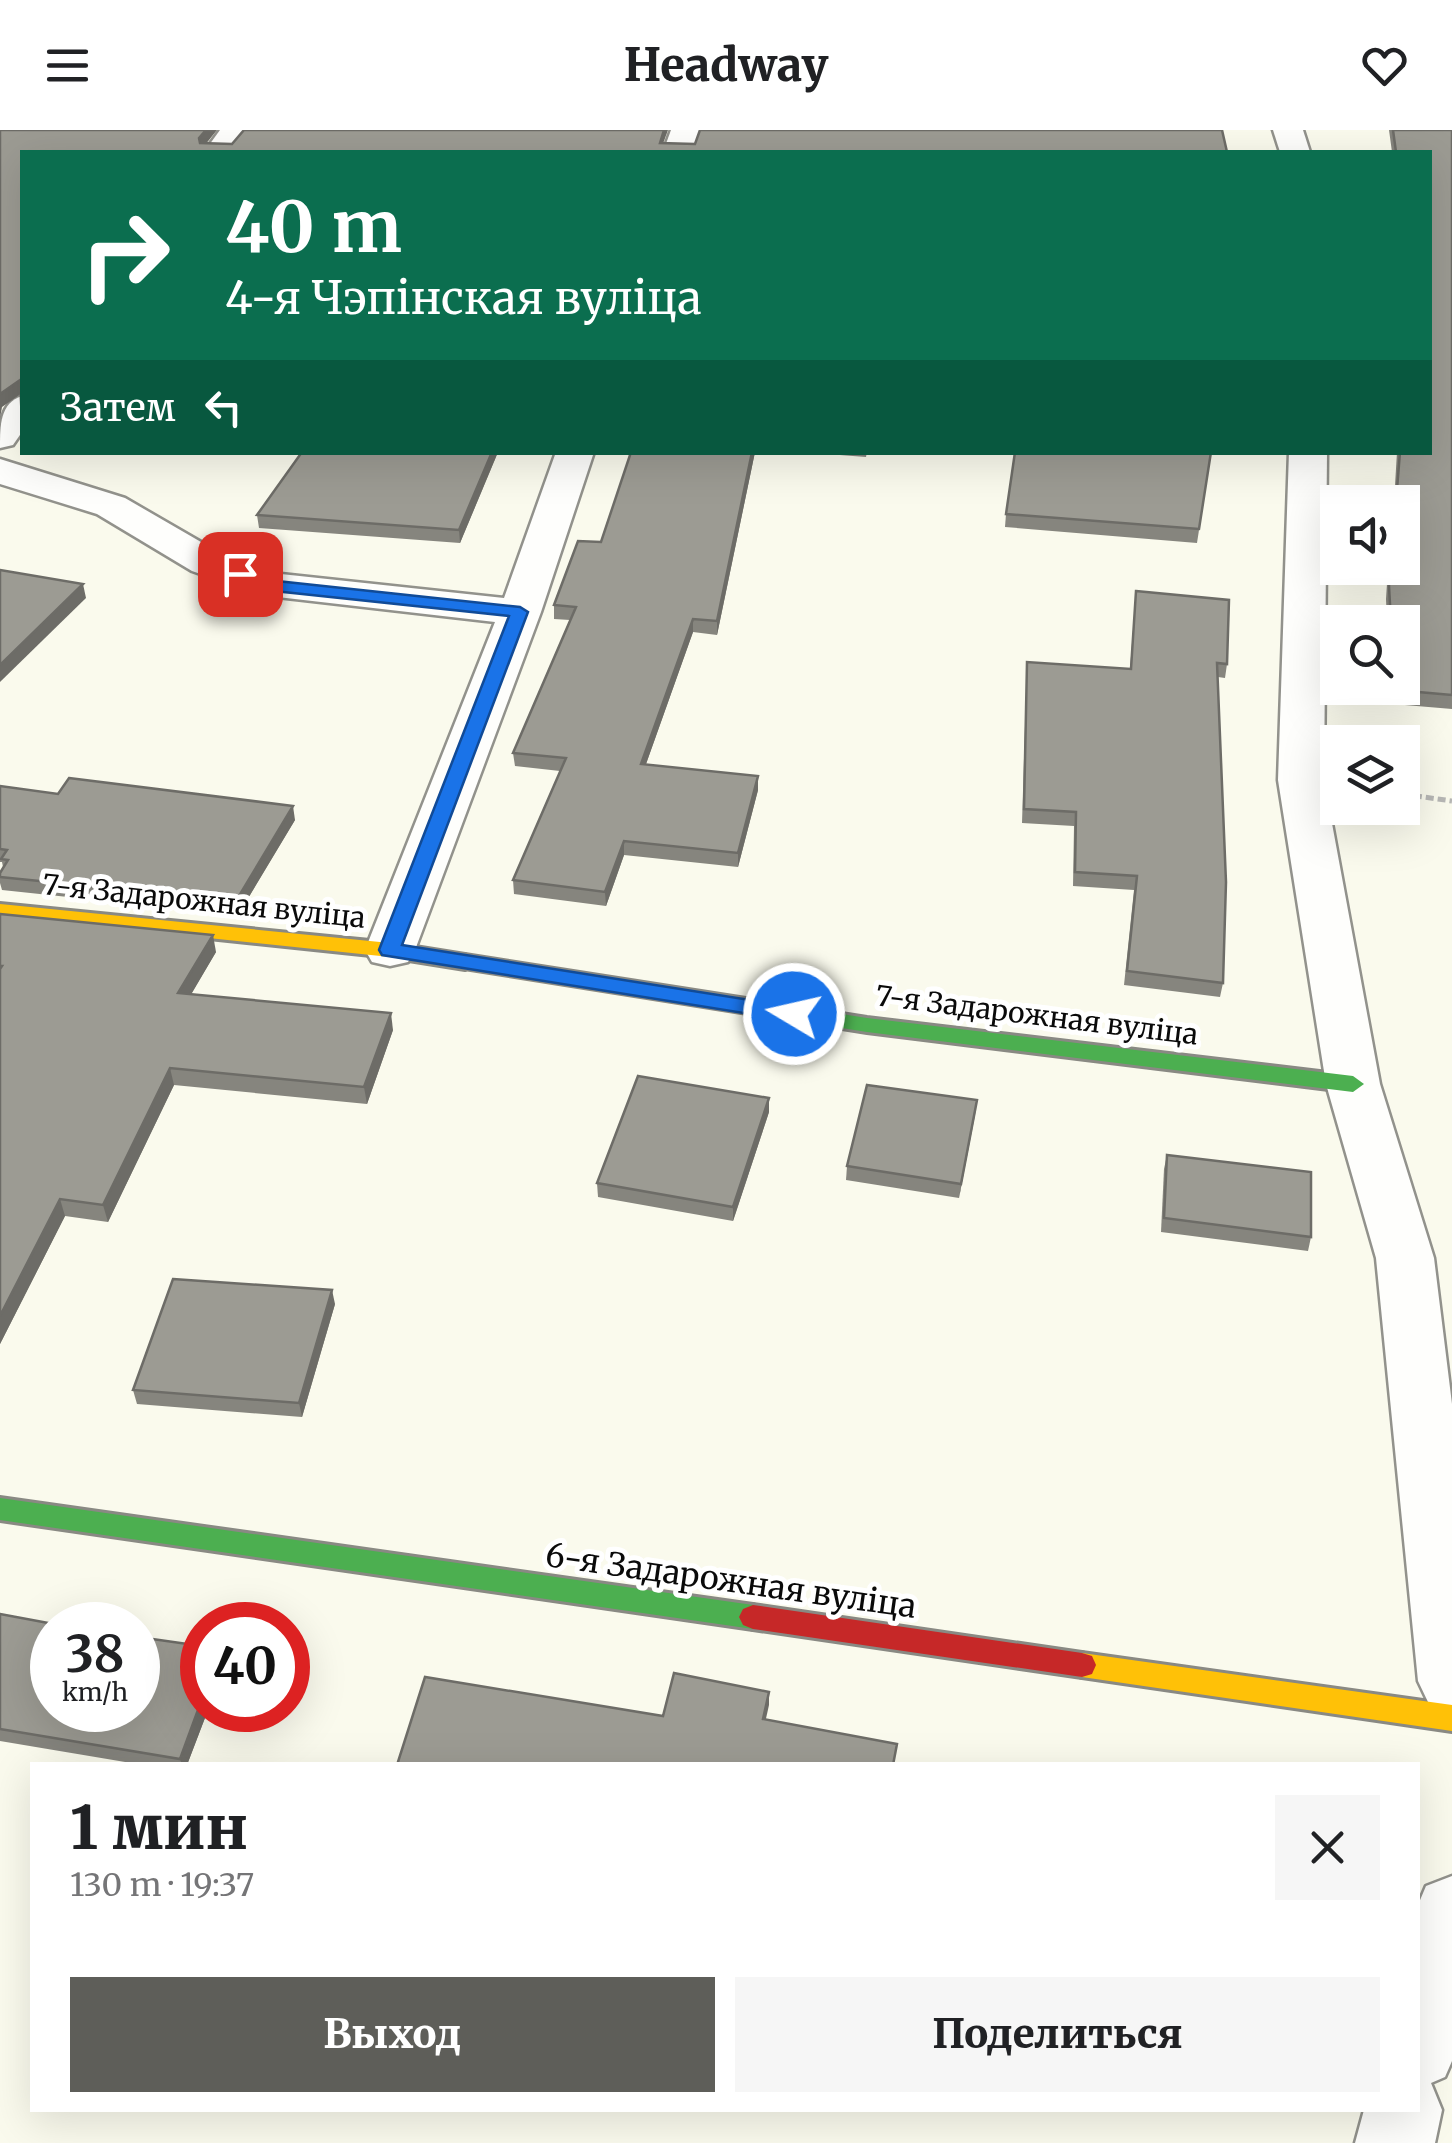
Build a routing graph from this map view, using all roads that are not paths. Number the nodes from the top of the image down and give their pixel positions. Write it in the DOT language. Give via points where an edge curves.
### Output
graph roads {
  1 [pos="236,130"];
  2 [pos="221,150"];
  3 [pos="20,411"];
  4 [pos="0,437"];
  5 [pos="574,455"];
  6 [pos="1308,455"];
  7 [pos="0,472"];
  8 [pos="520,612"];
  9 [pos="0,910"];
  10 [pos="390,950"];
  11 [pos="1354,1084"];
  12 [pos="0,1509"];
  13 [pos="1452,1680"];
  14 [pos="1452,1718"];
  15 [pos="1452,1911"];
  16 [pos="1420,2042"];
  17 [pos="1402,2112"];
  18 [pos="1394,2143"];
  1 -- 2 [label="street"];
  3 -- 4 [label="street"];
  5 -- 8 [label="street"];
  6 -- 11 [label="street" via="1300,780"];
  7 -- 8 [label="street" via="111,506 206,562 274,586"];
  8 -- 10 [label="street"];
  9 -- 10 [label="street, 7-я Задарожная вуліца"];
  10 -- 11 [label="street, 7-я Задарожная вуліца" via="867,1025"];
  11 -- 13 [label="street" via="1405,1258"];
  12 -- 14 [label="street, 6-я Задарожная вуліца"];
  15 -- 16 [label="street"];
  17 -- 18 [label="street"];
}
